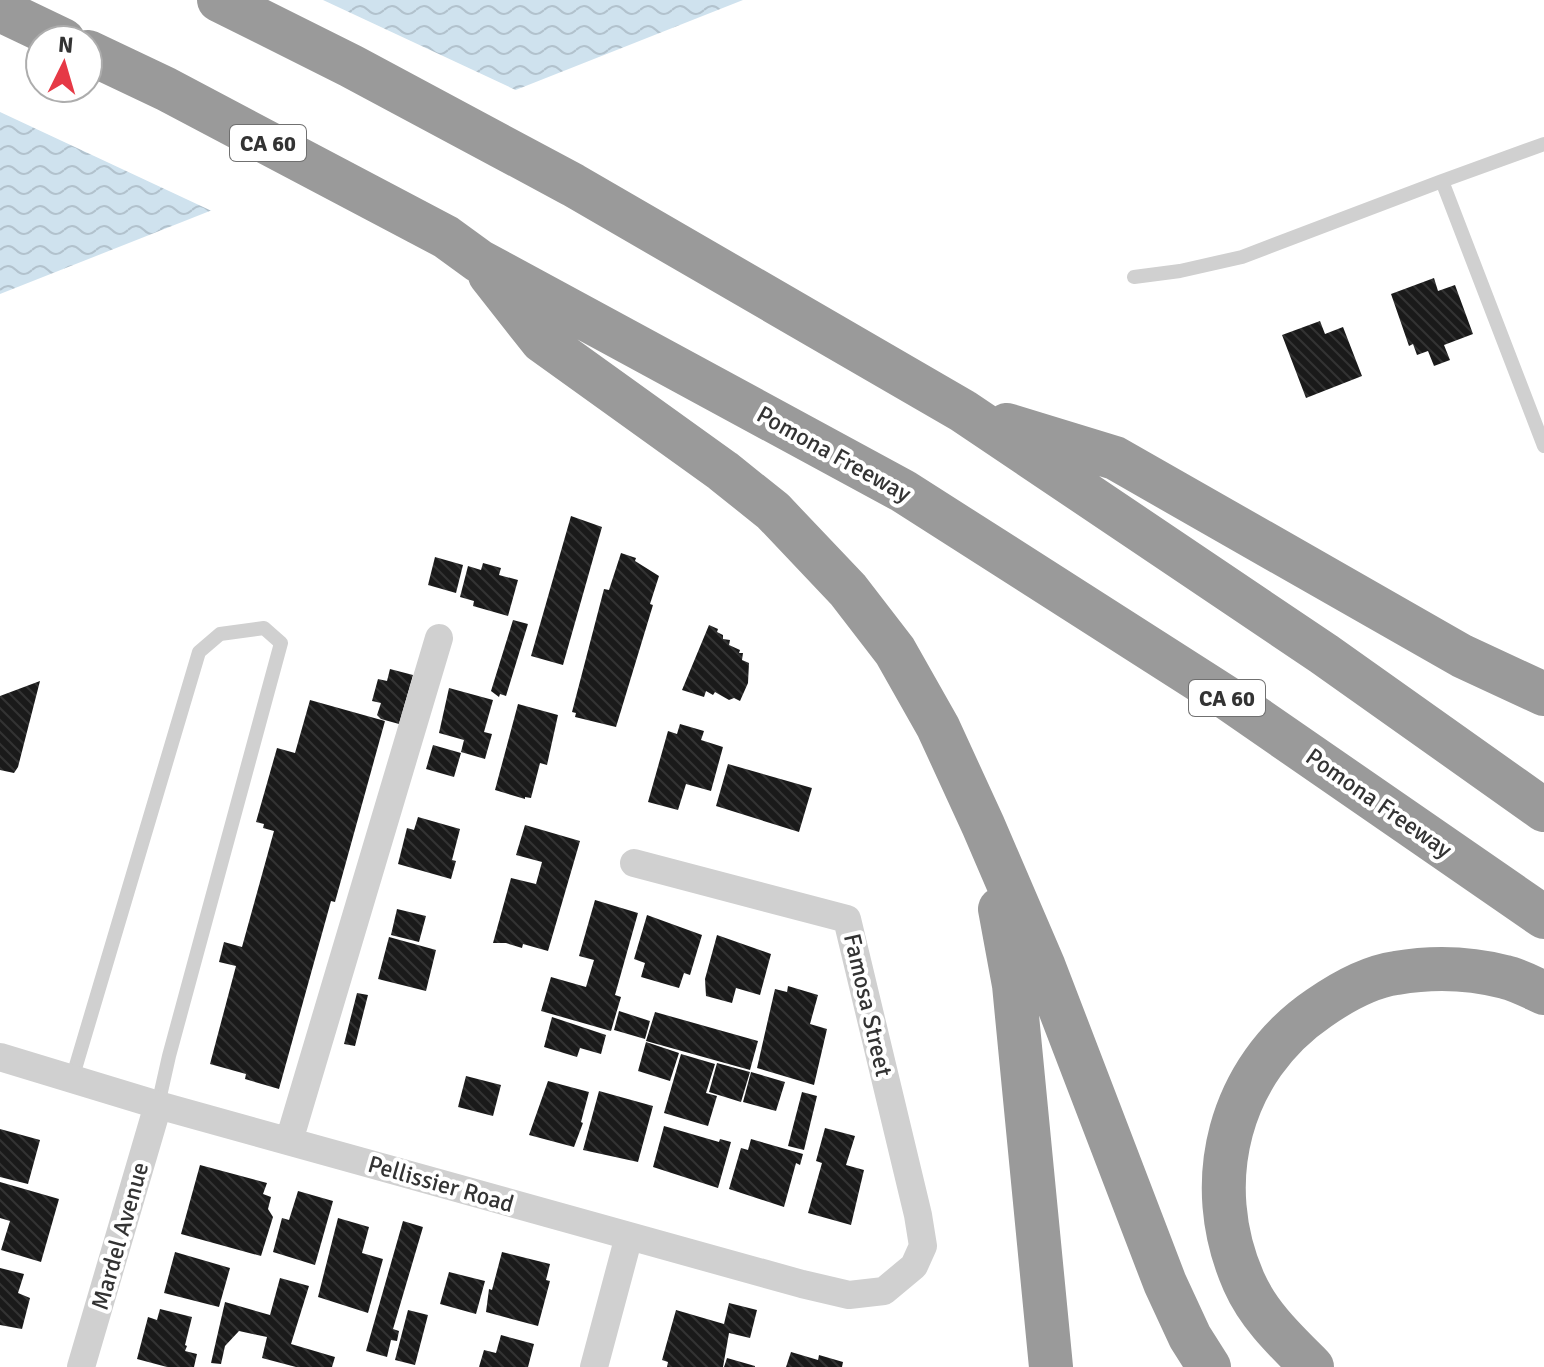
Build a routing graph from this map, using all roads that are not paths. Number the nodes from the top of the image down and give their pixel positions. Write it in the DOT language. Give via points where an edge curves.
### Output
graph roads {
  1 [pos="219,0"];
  2 [pos="0,10"];
  3 [pos="29,24"];
  4 [pos="104,60"];
  5 [pos="1544,144"];
  6 [pos="1442,181"];
  7 [pos="462,249"];
  8 [pos="1134,277"];
  9 [pos="948,402"];
  10 [pos="1544,446"];
  11 [pos="439,638"];
  12 [pos="1544,694"];
  13 [pos="1544,810"];
  14 [pos="983,825"];
  15 [pos="634,863"];
  16 [pos="1544,917"];
  17 [pos="1544,993"];
  18 [pos="0,1057"];
  19 [pos="72,1079"];
  20 [pos="158,1105"];
  21 [pos="289,1141"];
  22 [pos="629,1236"];
  23 [pos="884,1291"];
  24 [pos="81,1367"];
  25 [pos="594,1367"];
  26 [pos="1051,1367"];
  27 [pos="1209,1367"];
  28 [pos="1312,1367"];
  1 -- 9 [label="highway" via="573,185"];
  2 -- 3 [label="highway"];
  4 -- 7 [label="highway, Pomona Freeway / CA 60"];
  5 -- 6 [label="lane"];
  6 -- 8 [label="lane" via="1242,257"];
  6 -- 10 [label="lane"];
  7 -- 14 [label="highway" via="542,341 723,471 784,522 848,590 895,651 938,727"];
  7 -- 16 [label="highway, Pomona Freeway / CA 60" via="893,485 1227,698"];
  9 -- 12 [label="highway" via="1115,458 1462,656"];
  9 -- 13 [label="highway" via="1324,654"];
  11 -- 21 [label="street"];
  14 -- 26 [label="highway" via="1014,985"];
  14 -- 27 [label="highway" via="1044,967 1165,1283"];
  15 -- 23 [label="street, Famosa Street" via="847,919 923,1246 914,1266"];
  17 -- 28 [label="highway" via="1506,977 1448,969 1394,973 1344,991 1296,1023 1260,1064 1235,1113 1224,1164 1226,1225 1244,1283 1271,1327"];
  18 -- 19 [label="street, Pellissier Road"];
  19 -- 20 [label="street, Pellissier Road"];
  19 -- 20 [label="lane" via="199,652 220,634 264,628 281,643"];
  20 -- 21 [label="street, Pellissier Road"];
  20 -- 24 [label="street, Mardel Avenue"];
  21 -- 22 [label="street, Pellissier Road"];
  22 -- 23 [label="street, Pellissier Road" via="849,1295"];
  22 -- 25 [label="street"];
}
